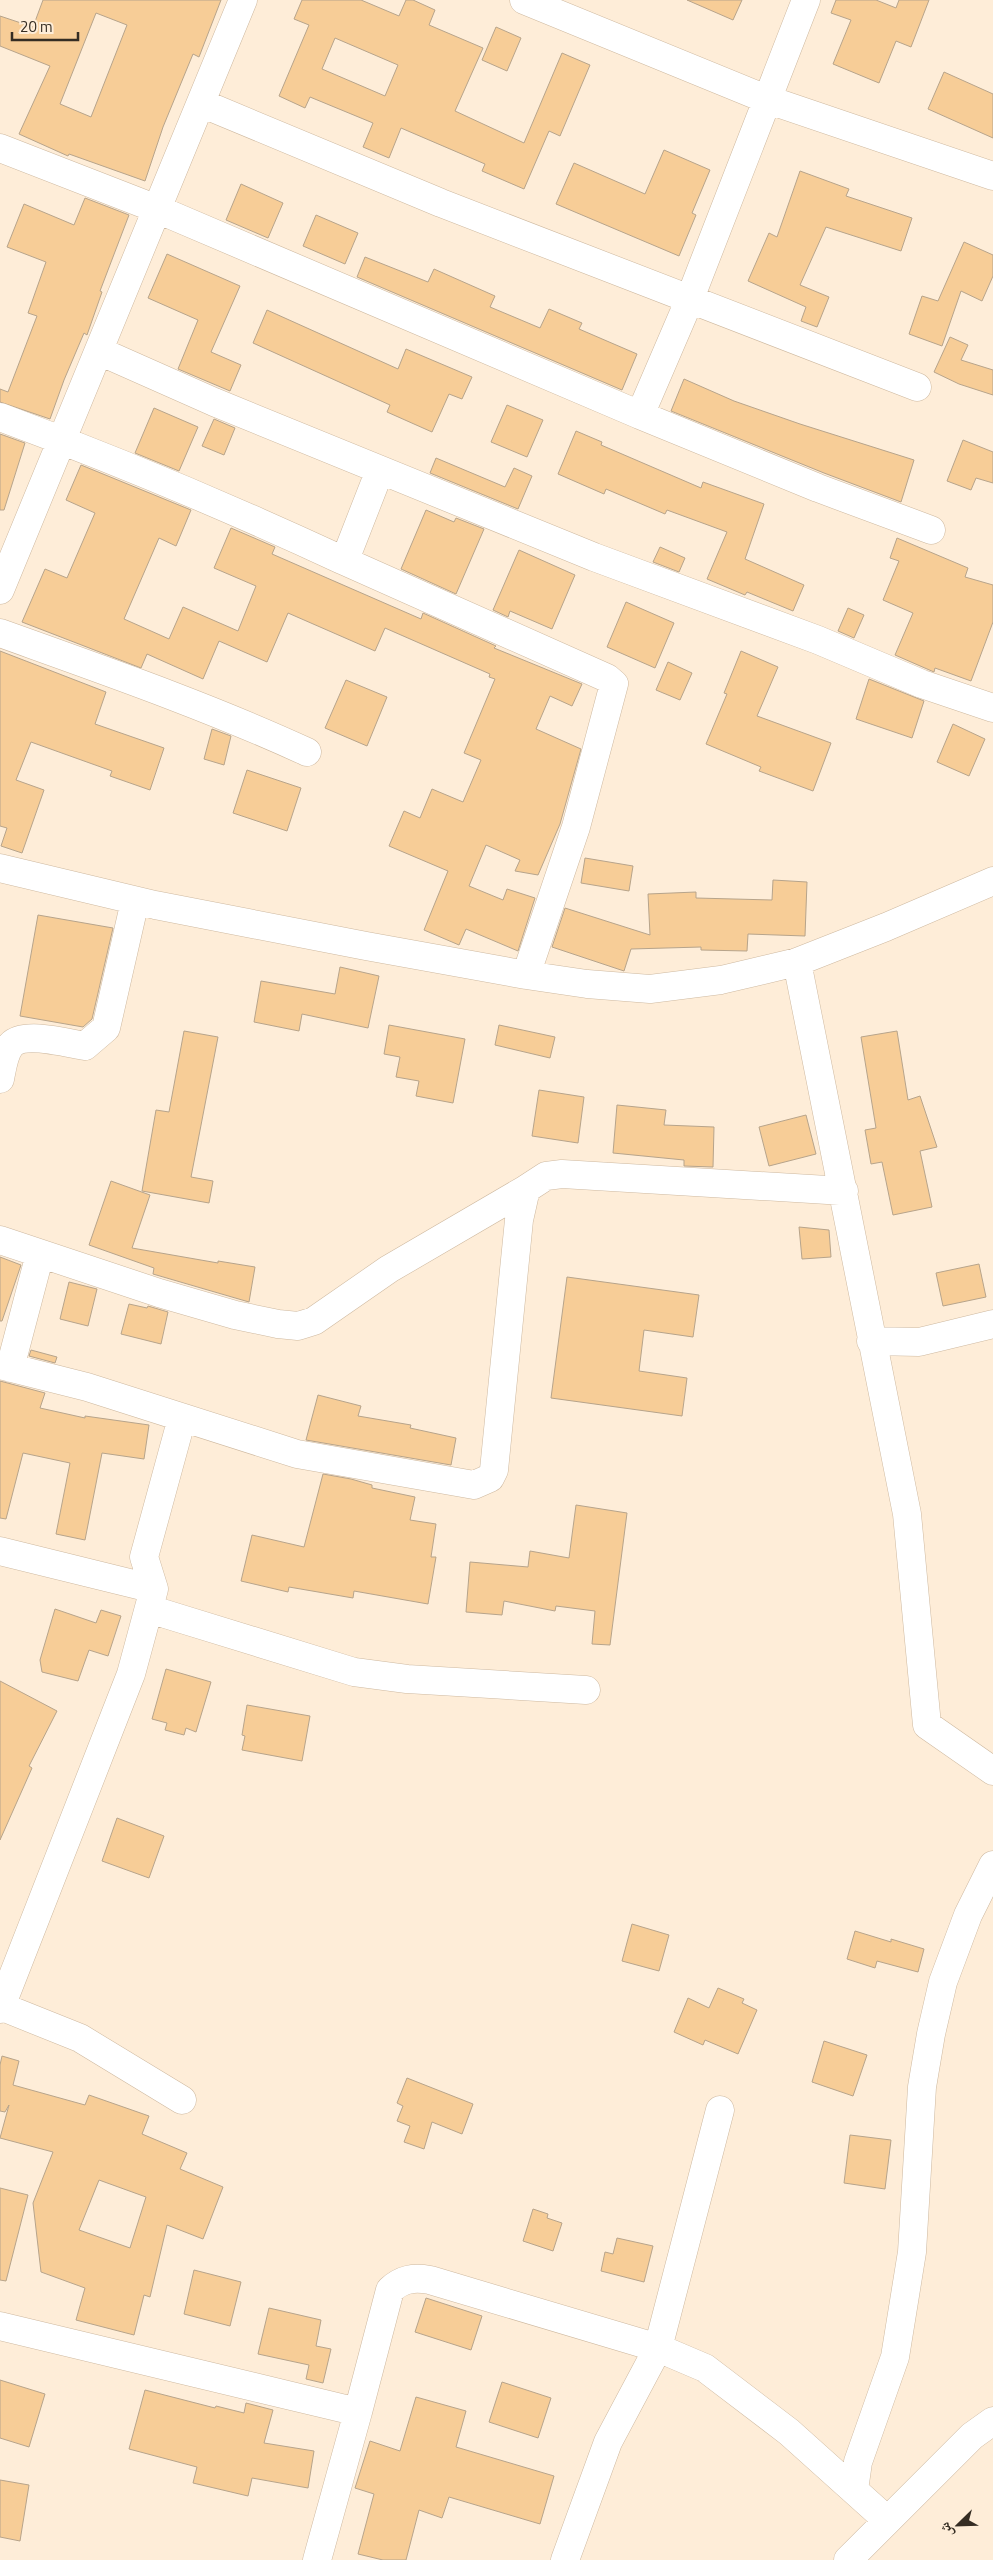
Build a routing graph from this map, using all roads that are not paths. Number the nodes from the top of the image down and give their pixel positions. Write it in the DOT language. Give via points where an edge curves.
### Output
graph roads {
  1 [pos="243,0"];
  2 [pos="524,0"];
  3 [pos="806,0"];
  4 [pos="766,99"];
  5 [pos="201,103"];
  6 [pos="0,148"];
  7 [pos="993,176"];
  8 [pos="157,210"];
  9 [pos="689,301"];
  10 [pos="99,351"];
  11 [pos="917,387"];
  12 [pos="640,415"];
  13 [pos="0,417"];
  14 [pos="62,440"];
  15 [pos="380,470"];
  16 [pos="931,530"];
  17 [pos="342,560"];
  18 [pos="0,590"];
  19 [pos="0,632"];
  20 [pos="993,708"];
  21 [pos="307,752"];
  22 [pos="0,868"];
  23 [pos="993,880"];
  24 [pos="135,901"];
  25 [pos="798,962"];
  26 [pos="526,975"];
  27 [pos="0,1079"];
  28 [pos="526,1189"];
  29 [pos="844,1191"];
  30 [pos="0,1240"];
  31 [pos="40,1254"];
  32 [pos="993,1324"];
  33 [pos="871,1341"];
  34 [pos="5,1367"];
  35 [pos="182,1418"];
  36 [pos="0,1552"];
  37 [pos="151,1599"];
  38 [pos="586,1690"];
  39 [pos="993,1771"];
  40 [pos="993,1865"];
  41 [pos="0,2007"];
  42 [pos="182,2100"];
  43 [pos="720,2110"];
  44 [pos="0,2326"];
  45 [pos="658,2348"];
  46 [pos="358,2412"];
  47 [pos="993,2421"];
  48 [pos="854,2490"];
  49 [pos="887,2520"];
  50 [pos="317,2560"];
  51 [pos="565,2560"];
  52 [pos="848,2560"];
  1 -- 5 [label="street"];
  2 -- 4 [label="street"];
  3 -- 4 [label="street"];
  4 -- 7 [label="street"];
  4 -- 9 [label="street"];
  5 -- 8 [label="street"];
  5 -- 9 [label="street"];
  6 -- 8 [label="street"];
  8 -- 10 [label="street"];
  8 -- 12 [label="street"];
  9 -- 11 [label="street"];
  9 -- 12 [label="street"];
  10 -- 14 [label="street"];
  10 -- 15 [label="street"];
  12 -- 16 [label="street"];
  13 -- 14 [label="street"];
  14 -- 17 [label="street" via="241,513"];
  14 -- 18 [label="street"];
  15 -- 17 [label="street"];
  15 -- 20 [label="street" via="594,557 818,640 922,684"];
  17 -- 26 [label="street" via="607,678 614,684 576,827"];
  19 -- 21 [label="street" via="260,730"];
  22 -- 24 [label="street"];
  23 -- 25 [label="street"];
  24 -- 26 [label="street"];
  24 -- 27 [label="street" via="106,1028 85,1046 34,1038 18,1040 6,1054"];
  25 -- 26 [label="street" via="721,980 650,989"];
  25 -- 29 [label="street"];
  28 -- 29 [label="street" via="546,1176 562,1174"];
  28 -- 31 [label="street" via="389,1269 314,1320 298,1326 236,1315"];
  28 -- 35 [label="street" via="519,1220 494,1470 490,1478 474,1485 297,1454"];
  29 -- 33 [label="street"];
  30 -- 31 [label="street"];
  31 -- 34 [label="street"];
  32 -- 33 [label="street" via="919,1342"];
  33 -- 39 [label="street" via="907,1514 927,1725"];
  34 -- 35 [label="street"];
  35 -- 37 [label="street" via="144,1557"];
  36 -- 37 [label="street"];
  37 -- 38 [label="street" via="354,1672 407,1679"];
  37 -- 41 [label="street" via="131,1674"];
  40 -- 48 [label="street" via="968,1915 943,1982 931,2034 922,2087 912,2252 897,2348 858,2462"];
  41 -- 42 [label="street" via="80,2038"];
  43 -- 45 [label="street"];
  44 -- 46 [label="street"];
  45 -- 46 [label="street" via="415,2277 399,2282 390,2290"];
  45 -- 48 [label="street" via="705,2368 725,2381"];
  45 -- 51 [label="street" via="608,2442"];
  46 -- 50 [label="street"];
  47 -- 49 [label="street" via="972,2436"];
  48 -- 49 [label="street"];
  49 -- 52 [label="street"];
}
